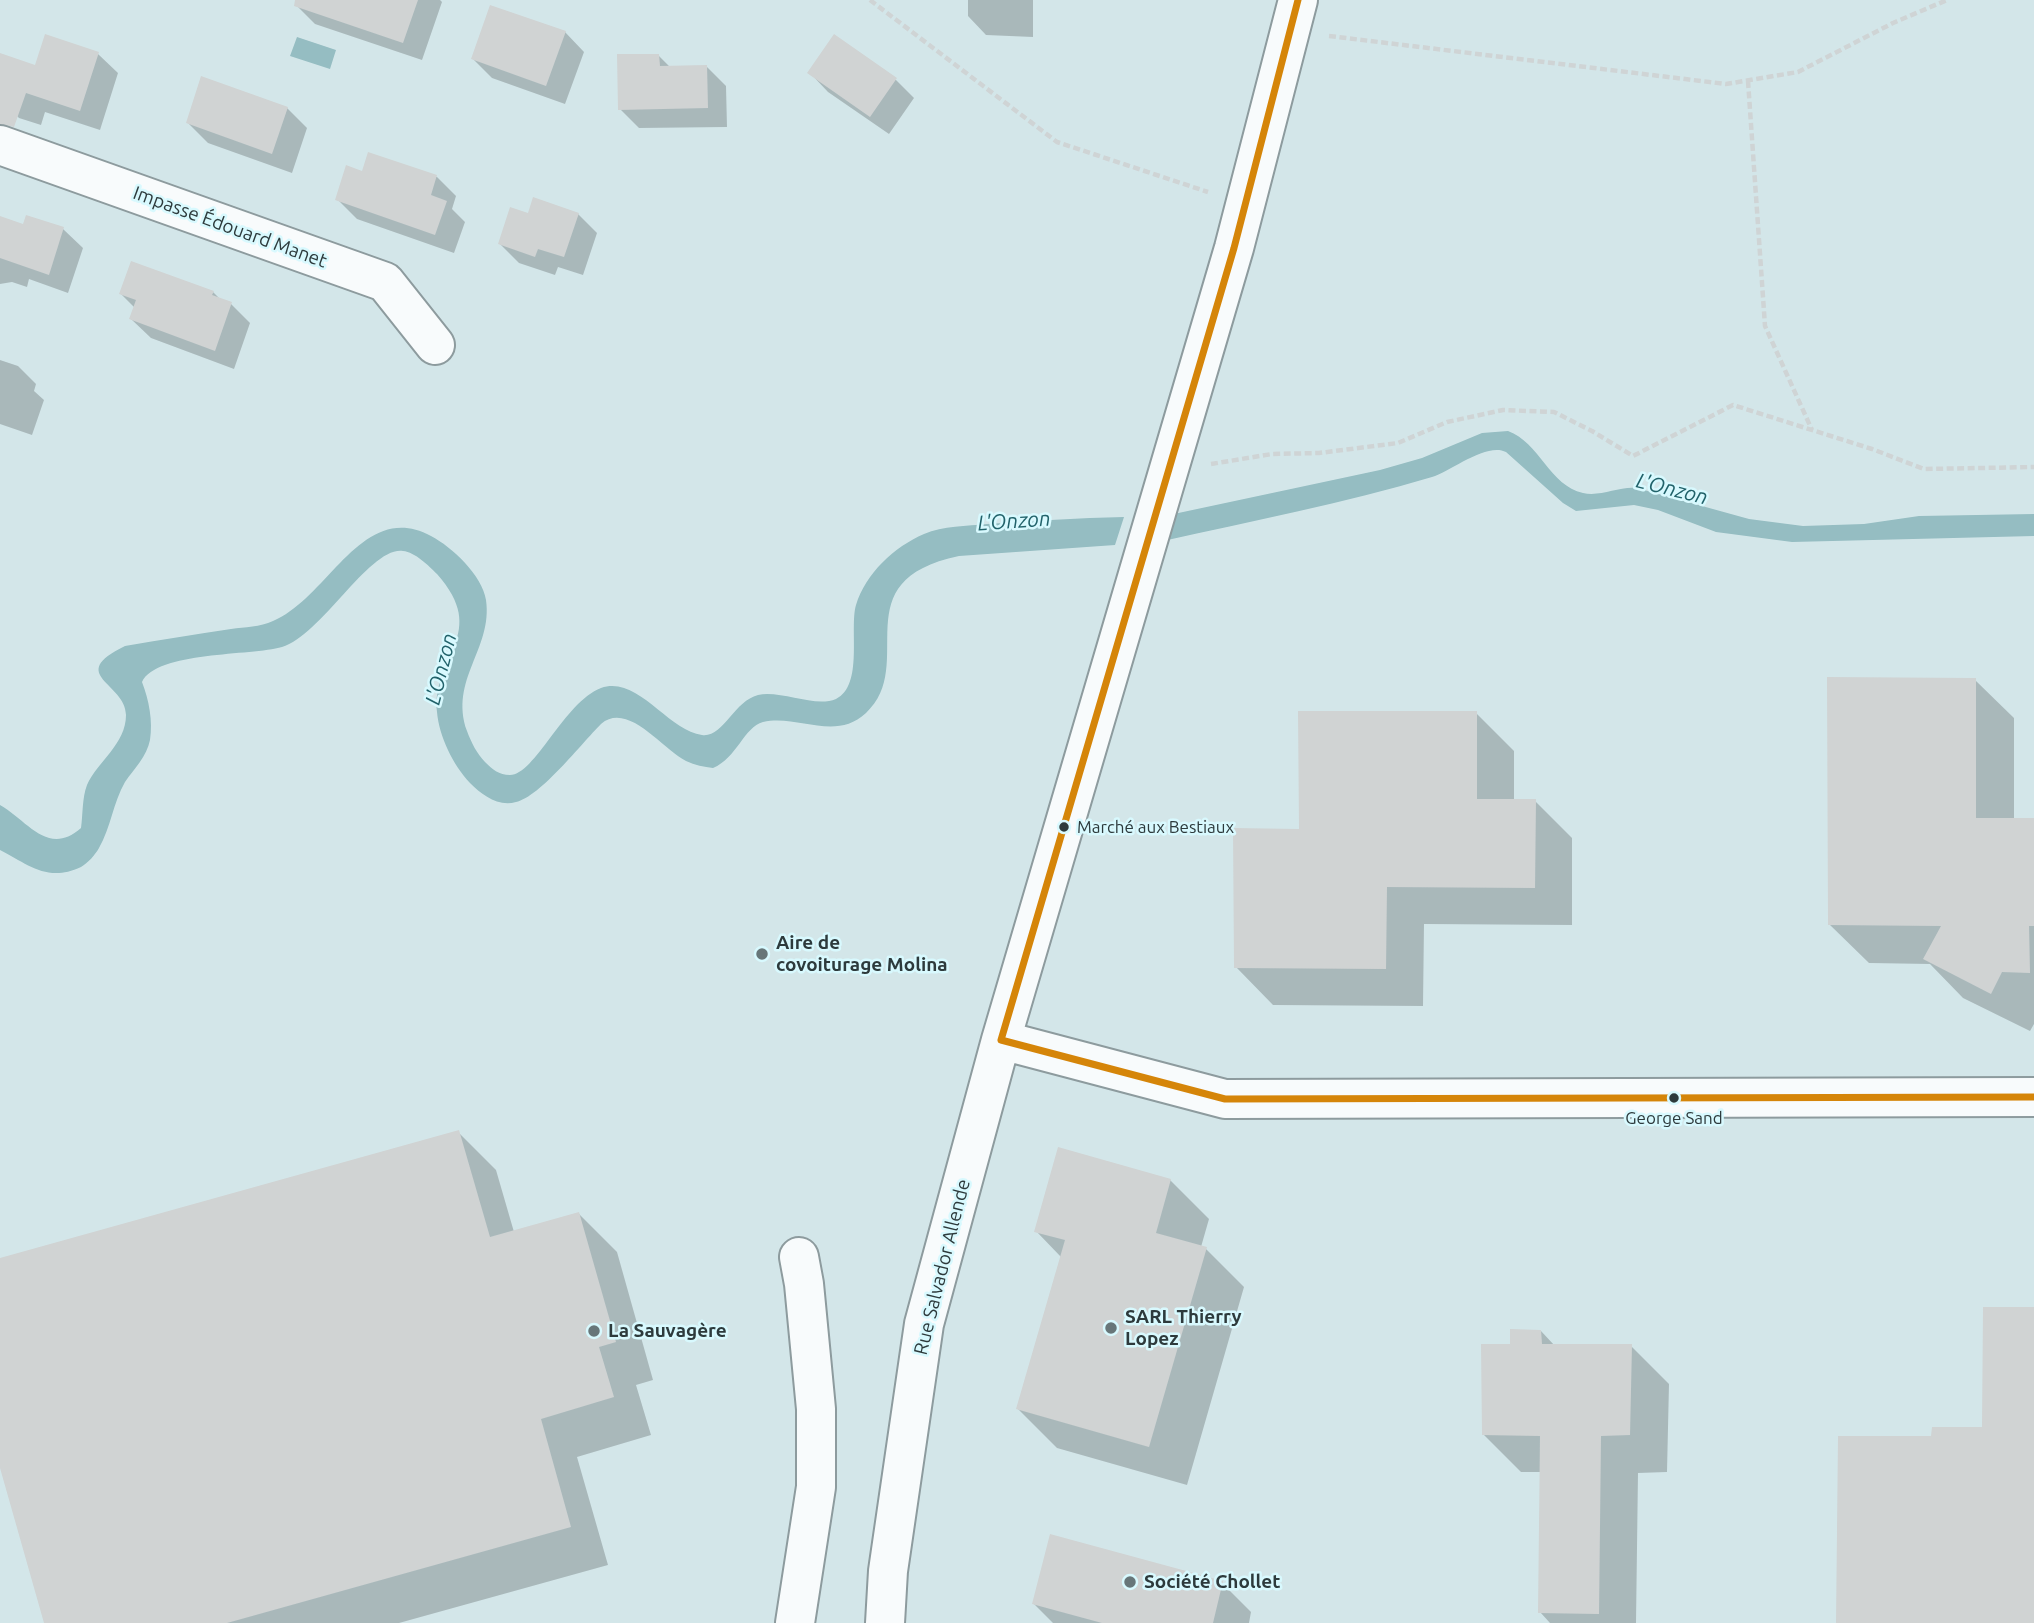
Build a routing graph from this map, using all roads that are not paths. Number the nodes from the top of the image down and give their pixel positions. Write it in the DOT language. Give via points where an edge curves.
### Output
graph roads {
  1 [pos="1294,15"];
  2 [pos="0,145"];
  3 [pos="436,345"];
  4 [pos="1001,1040"];
  5 [pos="2034,1097"];
  6 [pos="799,1257"];
  7 [pos="795,1623"];
  8 [pos="885,1623"];
  1 -- 4 [label="street, Rue Salvador Allende" via="1169,471"];
  2 -- 3 [label="street, Impasse Édouard Manet" via="386,282"];
  4 -- 5 [label="street" via="1225,1099"];
  4 -- 8 [label="street, Rue Salvador Allende" via="924,1324 888,1572"];
  6 -- 7 [label="street" via="816,1409 816,1487"];
}
